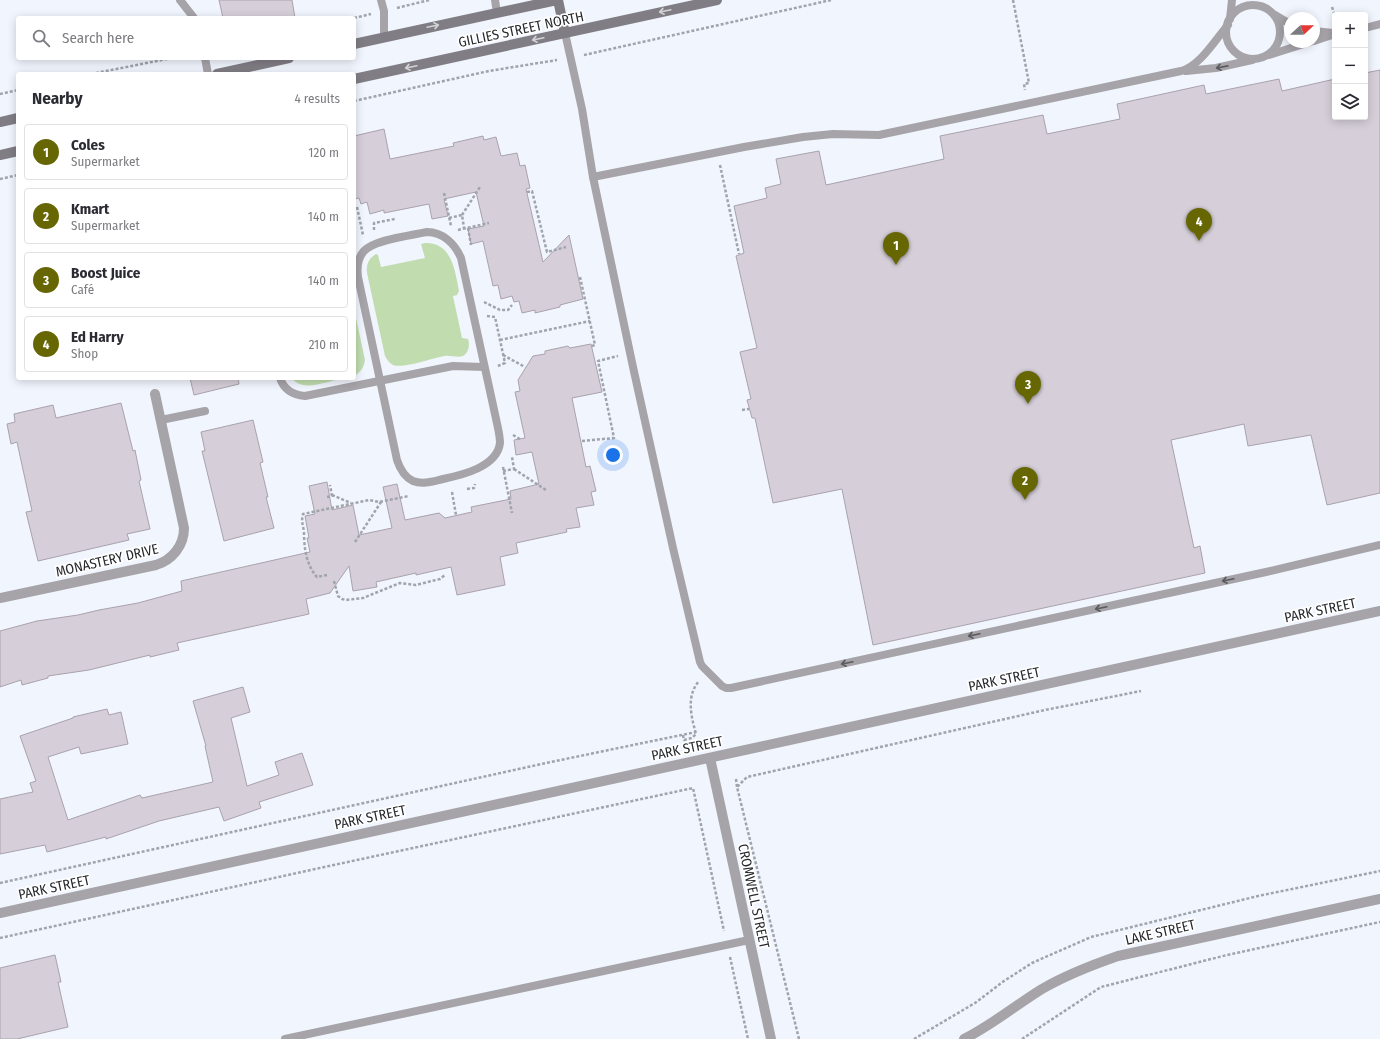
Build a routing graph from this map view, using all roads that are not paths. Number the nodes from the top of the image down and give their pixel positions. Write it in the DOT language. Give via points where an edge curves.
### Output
graph roads {
  1 [pos="180,0"];
  2 [pos="381,0"];
  3 [pos="494,0"];
  4 [pos="557,0"];
  5 [pos="717,0"];
  6 [pos="1232,0"];
  7 [pos="1260,0"];
  8 [pos="1270,12"];
  9 [pos="497,13"];
  10 [pos="193,16"];
  11 [pos="1284,20"];
  12 [pos="1228,23"];
  13 [pos="1380,24"];
  14 [pos="1368,27"];
  15 [pos="1320,32"];
  16 [pos="565,33"];
  17 [pos="1332,33"];
  18 [pos="1332,34"];
  19 [pos="384,37"];
  20 [pos="1320,39"];
  21 [pos="356,44"];
  22 [pos="1291,48"];
  23 [pos="1263,57"];
  24 [pos="205,60"];
  25 [pos="280,60"];
  26 [pos="1181,71"];
  27 [pos="208,72"];
  28 [pos="226,72"];
  29 [pos="356,79"];
  30 [pos="16,118"];
  31 [pos="0,122"];
  32 [pos="16,151"];
  33 [pos="0,155"];
  34 [pos="593,177"];
  35 [pos="484,367"];
  36 [pos="281,380"];
  37 [pos="380,381"];
  38 [pos="155,394"];
  39 [pos="205,412"];
  40 [pos="161,420"];
  41 [pos="1380,545"];
  42 [pos="0,598"];
  43 [pos="1380,611"];
  44 [pos="710,758"];
  45 [pos="1380,899"];
  46 [pos="0,913"];
  47 [pos="749,940"];
  48 [pos="981,1030"];
  49 [pos="285,1039"];
  50 [pos="771,1039"];
  51 [pos="964,1039"];
  52 [pos="972,1039"];
  1 -- 10 [label="lane"];
  2 -- 19 [label="lane" via="384,11"];
  3 -- 9 [label="lane"];
  4 -- 9 [label="main road, GILLIES STREET NORTH"];
  4 -- 16 [label="main road"];
  5 -- 16 [label="main road, GILLIES STREET NORTH, one-way"];
  6 -- 12 [label="lane"];
  7 -- 8 [label="lane"];
  8 -- 11 [label="lane"];
  8 -- 12 [label="lane" via="1258,6 1246,6 1237,11"];
  8 -- 23 [label="lane" via="1278,23 1280,34 1274,49"];
  19 -- 9 [label="main road, GILLIES STREET NORTH, one-way"];
  12 -- 23 [label="lane" via="1228,42 1234,51 1244,58"];
  12 -- 26 [label="lane" via="1195,64"];
  13 -- 14 [label="lane"];
  15 -- 17 [label="lane"];
  16 -- 29 [label="main road, GILLIES STREET NORTH, one-way"];
  16 -- 34 [label="lane" via="582,109"];
  18 -- 20 [label="lane"];
  19 -- 21 [label="main road, GILLIES STREET NORTH"];
  22 -- 23 [label="lane"];
  23 -- 26 [label="lane, one-way" via="1216,68"];
  24 -- 27 [label="lane"];
  25 -- 28 [label="main road"];
  26 -- 34 [label="lane" via="879,135 811,136"];
  30 -- 31 [label="main road"];
  32 -- 33 [label="main road"];
  41 -- 34 [label="lane, one-way" via="1266,572 726,688 701,665 699,658 666,518"];
  35 -- 37 [label="lane" via="453,366"];
  35 -- 37 [label="lane" via="498,428 499,449 491,459 472,472 428,482 410,479 399,466"];
  35 -- 37 [label="lane" via="460,256 444,237 427,232 373,244 365,250 358,262 358,277"];
  36 -- 37 [label="lane" via="290,392 305,396"];
  38 -- 40 [label="street, MONASTERY DRIVE"];
  39 -- 40 [label="lane"];
  40 -- 42 [label="street, MONASTERY DRIVE" via="184,528 182,542 174,555 156,565"];
  43 -- 44 [label="street, PARK STREET"];
  44 -- 46 [label="street, PARK STREET"];
  44 -- 47 [label="street, CROMWELL STREET"];
  45 -- 48 [label="street, LAKE STREET" via="1118,956 1080,970 1044,989"];
  47 -- 49 [label="lane"];
  47 -- 50 [label="street, CROMWELL STREET"];
  48 -- 51 [label="street, LAKE STREET"];
  48 -- 52 [label="street"];
}
